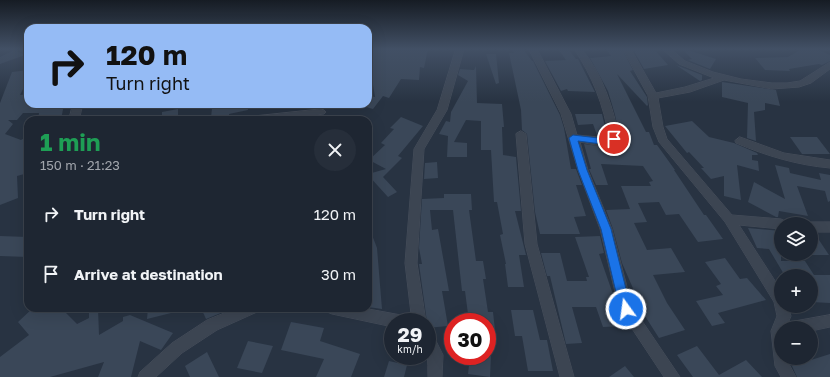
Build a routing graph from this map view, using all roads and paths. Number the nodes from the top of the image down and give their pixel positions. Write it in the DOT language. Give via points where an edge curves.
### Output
graph roads {
  1 [pos="455,67"];
  2 [pos="541,67"];
  3 [pos="589,67"];
  4 [pos="637,67"];
  5 [pos="693,67"];
  6 [pos="828,67"];
  7 [pos="722,78"];
  8 [pos="653,96"];
  9 [pos="321,112"];
  10 [pos="284,116"];
  11 [pos="521,134"];
  12 [pos="573,138"];
  13 [pos="740,140"];
  14 [pos="830,164"];
  15 [pos="729,219"];
  16 [pos="774,223"];
  17 [pos="818,227"];
  18 [pos="830,227"];
  19 [pos="774,290"];
  20 [pos="243,312"];
  21 [pos="351,312"];
  22 [pos="418,313"];
  23 [pos="384,319"];
  24 [pos="830,321"];
  25 [pos="818,323"];
  26 [pos="436,365"];
  27 [pos="782,365"];
  28 [pos="145,377"];
  29 [pos="435,377"];
  30 [pos="566,377"];
  31 [pos="673,377"];
  32 [pos="789,377"];
  1 -- 22 [label="street" via="442,110 419,149 412,263"];
  2 -- 12 [label="street" via="566,114"];
  3 -- 12 [label="street" via="602,93 614,131 614,139 609,142"];
  4 -- 8 [label="street"];
  5 -- 7 [label="street"];
  6 -- 7 [label="street" via="813,78 798,84 774,86"];
  7 -- 8 [label="street" via="687,90"];
  8 -- 15 [label="street" via="658,128 663,140"];
  9 -- 10 [label="street"];
  11 -- 30 [label="street" via="531,244"];
  12 -- 31 [label="street" via="582,170 606,229 626,309"];
  13 -- 14 [label="street" via="761,150 803,162"];
  15 -- 16 [label="street"];
  15 -- 19 [label="street"];
  17 -- 18 [label="street"];
  20 -- 28 [label="street" via="212,325 177,348"];
  21 -- 23 [label="street"];
  24 -- 25 [label="street"];
  26 -- 29 [label="street"];
  27 -- 32 [label="street"];
}
